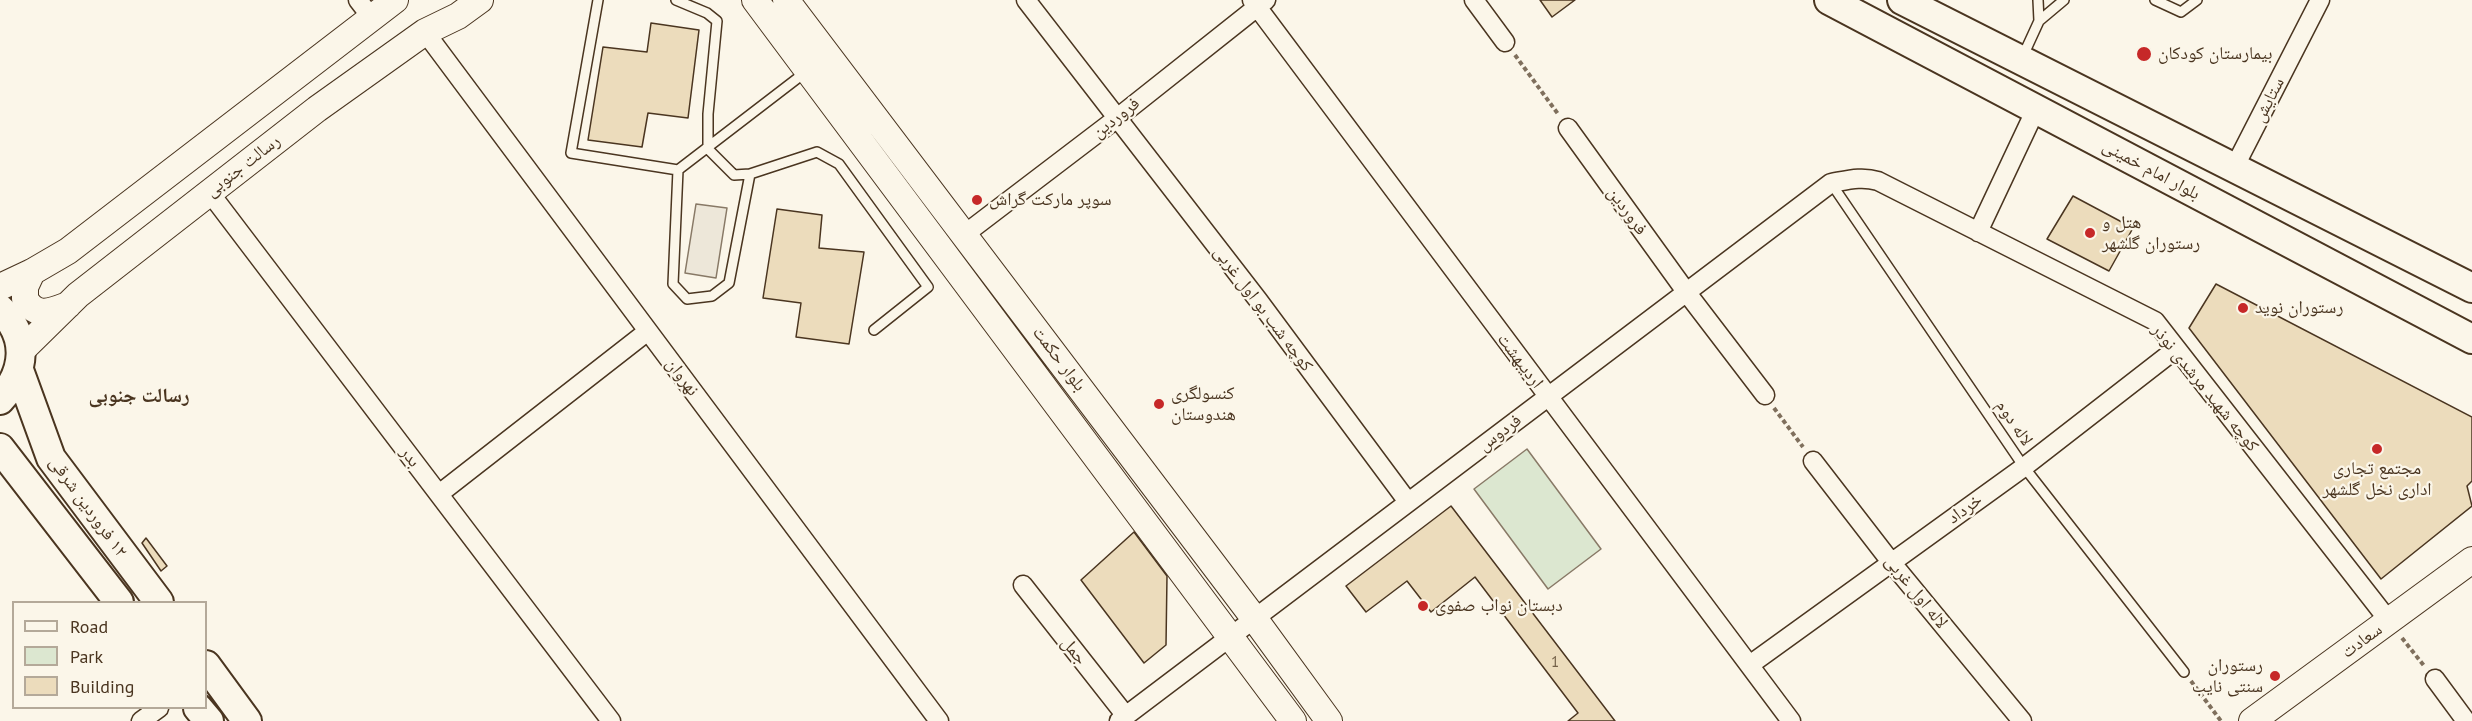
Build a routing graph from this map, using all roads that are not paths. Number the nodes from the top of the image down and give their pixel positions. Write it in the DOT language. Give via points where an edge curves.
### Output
graph roads {
  1 [pos="395,0"];
  2 [pos="450,0"];
  3 [pos="480,0"];
  4 [pos="598,0"];
  5 [pos="675,0"];
  6 [pos="755,0"];
  7 [pos="786,0"];
  8 [pos="1026,0"];
  9 [pos="1474,0"];
  10 [pos="1829,0"];
  11 [pos="1902,0"];
  12 [pos="2038,0"];
  13 [pos="2064,0"];
  14 [pos="2156,0"];
  15 [pos="2197,0"];
  16 [pos="2320,0"];
  17 [pos="1258,2"];
  18 [pos="365,9"];
  19 [pos="2039,21"];
  20 [pos="426,32"];
  21 [pos="1505,42"];
  22 [pos="2021,61"];
  23 [pos="817,63"];
  24 [pos="2036,110"];
  25 [pos="1116,119"];
  26 [pos="1568,128"];
  27 [pos="708,149"];
  28 [pos="2234,168"];
  29 [pos="678,170"];
  30 [pos="750,174"];
  31 [pos="1831,183"];
  32 [pos="210,193"];
  33 [pos="1978,232"];
  34 [pos="965,234"];
  35 [pos="32,272"];
  36 [pos="0,287"];
  37 [pos="2472,288"];
  38 [pos="1687,293"];
  39 [pos="68,305"];
  40 [pos="0,309"];
  41 [pos="874,330"];
  42 [pos="648,331"];
  43 [pos="2472,339"];
  44 [pos="2176,349"];
  45 [pos="20,361"];
  46 [pos="1765,395"];
  47 [pos="1548,398"];
  48 [pos="0,400"];
  49 [pos="0,448"];
  50 [pos="51,458"];
  51 [pos="1813,461"];
  52 [pos="2024,467"];
  53 [pos="29,483"];
  54 [pos="439,494"];
  55 [pos="1408,502"];
  56 [pos="2472,560"];
  57 [pos="1891,562"];
  58 [pos="1023,585"];
  59 [pos="118,601"];
  60 [pos="158,601"];
  61 [pos="1254,618"];
  62 [pos="2389,621"];
  63 [pos="1231,636"];
  64 [pos="1750,664"];
  65 [pos="207,666"];
  66 [pos="2184,672"];
  67 [pos="2435,679"];
  68 [pos="158,709"];
  69 [pos="199,709"];
  70 [pos="1122,719"];
  71 [pos="141,721"];
  72 [pos="209,721"];
  73 [pos="247,721"];
  74 [pos="611,721"];
  75 [pos="939,721"];
  76 [pos="1293,721"];
  77 [pos="1329,721"];
  78 [pos="1791,721"];
  79 [pos="2022,721"];
  80 [pos="2252,721"];
  81 [pos="2466,721"];
  1 -- 18 [label="street"];
  2 -- 20 [label="street"];
  3 -- 20 [label="street, رسالت جنوبی"];
  4 -- 29 [label="lane" via="571,153"];
  5 -- 27 [label="lane" via="717,21"];
  6 -- 23 [label="street, بلوار حکمت"];
  7 -- 23 [label="street, بلوار حکمت"];
  8 -- 25 [label="street, کوچه شب بو اول غربی"];
  9 -- 21 [label="street"];
  10 -- 24 [label="main road, بلوار امام خمینی"];
  11 -- 22 [label="main road"];
  12 -- 19 [label="lane"];
  13 -- 19 [label="lane"];
  14 -- 15 [label="lane" via="2181,12"];
  16 -- 28 [label="street, ستایش"];
  17 -- 25 [label="street, فروردین"];
  17 -- 47 [label="street, اردیبهشت"];
  18 -- 35 [label="street" via="68,251"];
  19 -- 22 [label="lane"];
  20 -- 32 [label="street, رسالت جنوبی" via="317,109"];
  20 -- 42 [label="street, نهروان"];
  22 -- 28 [label="main road"];
  23 -- 27 [label="lane"];
  23 -- 34 [label="street, بلوار حکمت"];
  23 -- 63 [label="street, بلوار حکمت"];
  24 -- 33 [label="street"];
  24 -- 43 [label="main road, بلوار امام خمینی"];
  25 -- 34 [label="street, فروردین"];
  25 -- 55 [label="street, کوچه شب بو اول غربی" via="1258,300"];
  26 -- 38 [label="street, فروردین"];
  27 -- 29 [label="lane"];
  27 -- 30 [label="lane" via="734,175"];
  28 -- 37 [label="main road"];
  29 -- 30 [label="lane" via="673,284 687,299 712,296 729,283"];
  30 -- 41 [label="lane" via="818,152 839,164 928,287"];
  31 -- 33 [label="street, کوچه شهید مرشدی نوذر" via="1867,177"];
  31 -- 38 [label="street, فردوس"];
  31 -- 52 [label="lane, لاله دوم"];
  32 -- 39 [label="street, رسالت جنوبی"];
  32 -- 54 [label="street, بدر"];
  33 -- 44 [label="street, کوچه شهید مرشدی نوذر" via="2155,321"];
  34 -- 61 [label="street, بلوار حکمت"];
  35 -- 36 [label="street"];
  35 -- 39 [label="street" via="25,287 25,299 35,310 43,313"];
  38 -- 46 [label="street"];
  38 -- 47 [label="street, فردوس"];
  39 -- 45 [label="street, رسالت جنوبی"];
  40 -- 45 [label="main road, ١٢ فروردین شرقی" via="17,333"];
  42 -- 54 [label="street"];
  42 -- 75 [label="street, نهروان"];
  44 -- 52 [label="street, خرداد"];
  44 -- 62 [label="street, کوچه شهید مرشدی نوذر"];
  45 -- 48 [label="main road" via="11,388"];
  45 -- 50 [label="main road, ١٢ فروردین شرقی"];
  47 -- 55 [label="street, فردوس"];
  47 -- 64 [label="street, اردیبهشت"];
  49 -- 53 [label="main road, ١٢ فروردین شرقی"];
  50 -- 53 [label="main road" via="31,456 24,464"];
  50 -- 60 [label="main road, ١٢ فروردین شرقی"];
  51 -- 57 [label="street, لاله اول غربی"];
  52 -- 57 [label="street, خرداد"];
  52 -- 66 [label="lane, لاله دوم"];
  53 -- 59 [label="main road, ١٢ فروردین شرقی"];
  54 -- 74 [label="street, بدر"];
  55 -- 61 [label="street, فردوس"];
  56 -- 62 [label="street, سعادت"];
  57 -- 64 [label="street, خرداد"];
  57 -- 79 [label="street, لاله اول غربی"];
  58 -- 70 [label="street, جمل"];
  61 -- 63 [label="street, فردوس"];
  61 -- 77 [label="street, بلوار حکمت"];
  62 -- 80 [label="street, سعادت"];
  63 -- 70 [label="street, فردوس"];
  63 -- 76 [label="street, بلوار حکمت"];
  64 -- 78 [label="street, اردیبهشت"];
  65 -- 73 [label="main road"];
  67 -- 81 [label="street"];
  68 -- 71 [label="street"];
  69 -- 72 [label="main road"];
}
